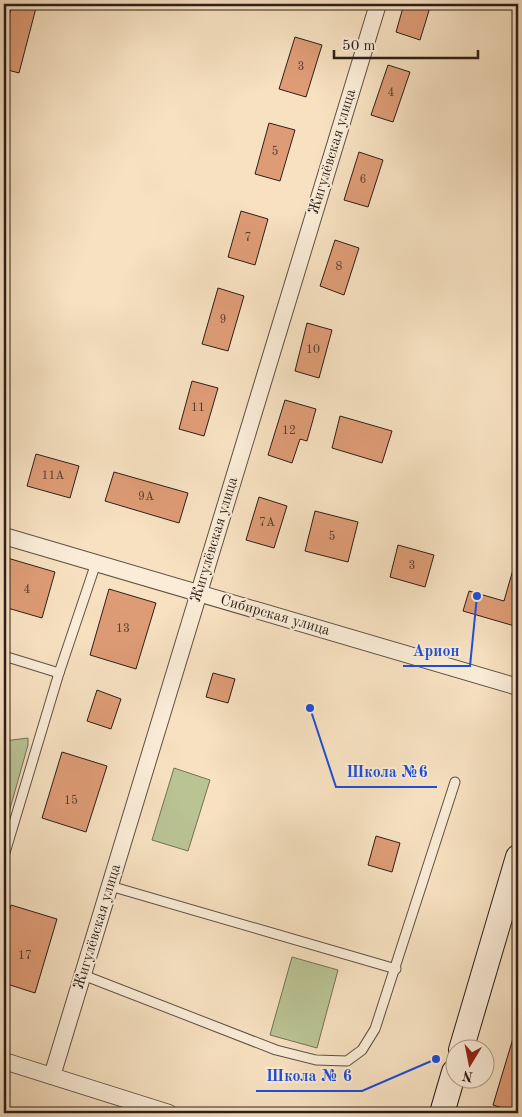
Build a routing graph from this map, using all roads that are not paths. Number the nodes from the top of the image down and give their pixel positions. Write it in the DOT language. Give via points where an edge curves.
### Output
graph roads {
  1 [pos="378,4"];
  2 [pos="4,536"];
  3 [pos="96,563"];
  4 [pos="199,594"];
  5 [pos="4,656"];
  6 [pos="59,673"];
  7 [pos="518,688"];
  8 [pos="454,782"];
  9 [pos="4,856"];
  10 [pos="518,857"];
  11 [pos="110,886"];
  12 [pos="396,969"];
  13 [pos="83,975"];
  14 [pos="464,1040"];
  15 [pos="4,1061"];
  16 [pos="52,1076"];
  17 [pos="449,1090"];
  18 [pos="169,1113"];
  19 [pos="442,1113"];
  1 -- 4 [label="street, Жигулёвская улица"];
  2 -- 3 [label="street, Сибирская улица"];
  3 -- 4 [label="street, Сибирская улица"];
  3 -- 6 [label="lane"];
  4 -- 7 [label="street, Сибирская улица"];
  4 -- 11 [label="street, Жигулёвская улица"];
  5 -- 6 [label="lane"];
  6 -- 9 [label="lane"];
  8 -- 12 [label="lane"];
  10 -- 14 [label="main road"];
  11 -- 12 [label="lane"];
  11 -- 13 [label="street, Жигулёвская улица"];
  12 -- 13 [label="lane" via="375,1030 362,1050 347,1061 316,1060 276,1050"];
  13 -- 16 [label="street, Жигулёвская улица"];
  15 -- 16 [label="street"];
  16 -- 18 [label="street"];
  17 -- 19 [label="main road"];
}
